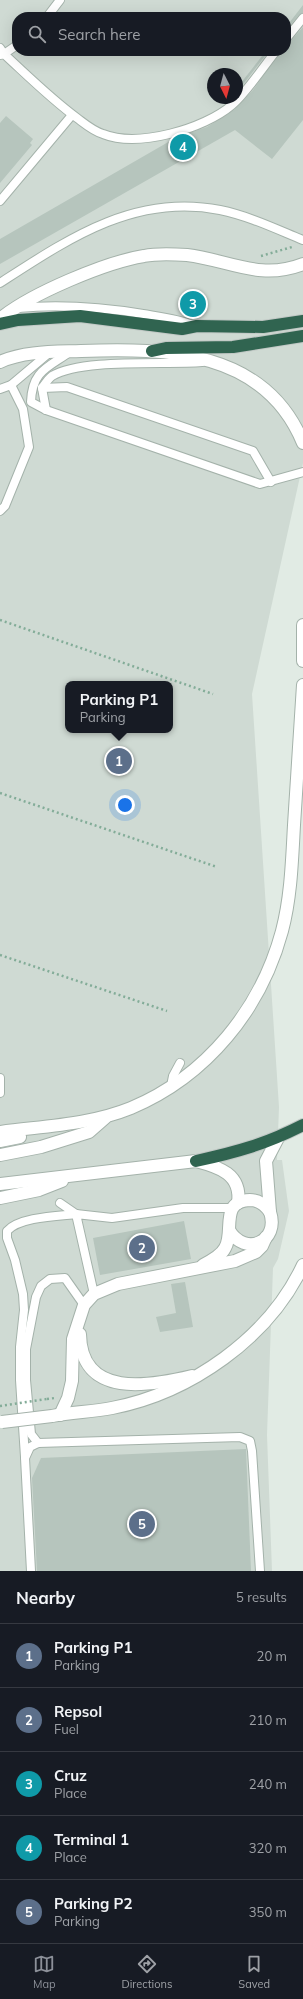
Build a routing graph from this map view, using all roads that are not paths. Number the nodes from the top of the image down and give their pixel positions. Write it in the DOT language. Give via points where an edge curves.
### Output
graph roads {
  1 [pos="60,0"];
  2 [pos="51,12"];
  3 [pos="303,18"];
  4 [pos="291,33"];
  5 [pos="12,47"];
  6 [pos="1,52"];
  7 [pos="272,56"];
  8 [pos="72,115"];
  9 [pos="0,201"];
  10 [pos="303,240"];
  11 [pos="303,264"];
  12 [pos="0,282"];
  13 [pos="15,309"];
  14 [pos="0,314"];
  15 [pos="0,319"];
  16 [pos="303,321"];
  17 [pos="0,324"];
  18 [pos="197,326"];
  19 [pos="303,336"];
  20 [pos="152,351"];
  21 [pos="71,352"];
  22 [pos="49,353"];
  23 [pos="4,358"];
  24 [pos="212,362"];
  25 [pos="10,385"];
  26 [pos="42,388"];
  27 [pos="0,389"];
  28 [pos="46,410"];
  29 [pos="303,443"];
  30 [pos="303,472"];
  31 [pos="271,482"];
  32 [pos="0,511"];
  33 [pos="303,626"];
  34 [pos="303,661"];
  35 [pos="303,685"];
  36 [pos="180,1063"];
  37 [pos="0,1078"];
  38 [pos="171,1086"];
  39 [pos="0,1093"];
  40 [pos="108,1116"];
  41 [pos="303,1124"];
  42 [pos="54,1127"];
  43 [pos="0,1132"];
  44 [pos="278,1138"];
  45 [pos="0,1141"];
  46 [pos="0,1155"];
  47 [pos="196,1161"];
  48 [pos="78,1175"];
  49 [pos="0,1184"];
  50 [pos="0,1198"];
  51 [pos="60,1203"];
  52 [pos="235,1206"];
  53 [pos="270,1212"];
  54 [pos="76,1214"];
  55 [pos="229,1230"];
  56 [pos="266,1237"];
  57 [pos="303,1265"];
  58 [pos="193,1269"];
  59 [pos="94,1294"];
  60 [pos="84,1306"];
  61 [pos="80,1321"];
  62 [pos="203,1373"];
  63 [pos="56,1416"];
  64 [pos="1,1422"];
  65 [pos="38,1443"];
  66 [pos="25,1458"];
  67 [pos="31,1571"];
  68 [pos="260,1571"];
  1 -- 2 [label="lane"];
  3 -- 4 [label="lane"];
  5 -- 6 [label="lane"];
  6 -- 8 [label="lane"];
  7 -- 8 [label="lane" via="232,105 217,115 186,128 143,138 114,138 92,129"];
  8 -- 9 [label="lane"];
  10 -- 12 [label="lane" via="242,216 219,210 167,207 147,209 127,214 92,229"];
  11 -- 13 [label="street" via="285,270 255,271 188,255 146,255 108,265 62,284"];
  13 -- 14 [label="lane"];
  13 -- 15 [label="street"];
  13 -- 18 [label="lane" via="50,306 106,308"];
  16 -- 18 [label="highway" via="263,327"];
  17 -- 18 [label="highway" via="18,320 80,316 182,328"];
  19 -- 20 [label="highway" via="233,348 166,348"];
  20 -- 21 [label="street"];
  20 -- 24 [label="street"];
  21 -- 22 [label="street"];
  21 -- 28 [label="lane" via="41,372 32,387 31,402"];
  22 -- 23 [label="street"];
  22 -- 25 [label="lane"];
  24 -- 26 [label="lane" via="90,366 50,377"];
  24 -- 29 [label="street" via="248,376 263,386 287,412"];
  25 -- 27 [label="lane"];
  25 -- 32 [label="lane" via="24,409 29,447"];
  26 -- 28 [label="lane"];
  26 -- 31 [label="lane" via="67,387 253,451"];
  28 -- 31 [label="lane" via="260,484"];
  30 -- 31 [label="lane"];
  33 -- 34 [label="street"];
  35 -- 38 [label="street" via="291,874 287,907 277,948 264,981 240,1021 209,1057"];
  36 -- 38 [label="lane"];
  37 -- 39 [label="lane"];
  38 -- 40 [label="street" via="131,1108"];
  40 -- 42 [label="street"];
  40 -- 46 [label="street" via="89,1132 41,1147"];
  41 -- 44 [label="highway"];
  42 -- 43 [label="street"];
  42 -- 45 [label="street" via="36,1135"];
  44 -- 47 [label="highway" via="238,1152"];
  44 -- 53 [label="street" via="266,1161"];
  47 -- 48 [label="street"];
  47 -- 52 [label="street" via="212,1165 233,1179 237,1184"];
  48 -- 49 [label="street"];
  48 -- 50 [label="street" via="39,1190"];
  51 -- 54 [label="lane"];
  52 -- 53 [label="street" via="253,1200 260,1202"];
  52 -- 54 [label="lane" via="183,1208 112,1218"];
  52 -- 55 [label="street" via="228,1223"];
  53 -- 56 [label="street" via="272,1225"];
  54 -- 59 [label="lane"];
  54 -- 66 [label="lane" via="34,1220 11,1227 7,1231 23,1294 20,1380"];
  55 -- 56 [label="street" via="233,1236 246,1244 254,1244"];
  55 -- 58 [label="street" via="229,1241 224,1250 212,1261"];
  56 -- 58 [label="street" via="262,1246 248,1256"];
  57 -- 62 [label="street" via="282,1299 260,1327 237,1349"];
  58 -- 59 [label="street" via="118,1284"];
  59 -- 60 [label="street"];
  60 -- 61 [label="street"];
  60 -- 65 [label="lane" via="65,1278 50,1279 41,1286 36,1297 26,1349 26,1380 31,1434"];
  61 -- 62 [label="street" via="80,1347 96,1374 107,1380 134,1385 159,1384"];
  61 -- 63 [label="street" via="73,1339 72,1381 68,1398"];
  62 -- 63 [label="street" via="160,1394 113,1408"];
  63 -- 64 [label="street, bridge"];
  65 -- 66 [label="lane" via="30,1447"];
  65 -- 68 [label="lane" via="240,1437 250,1441"];
  66 -- 67 [label="lane"];
}
